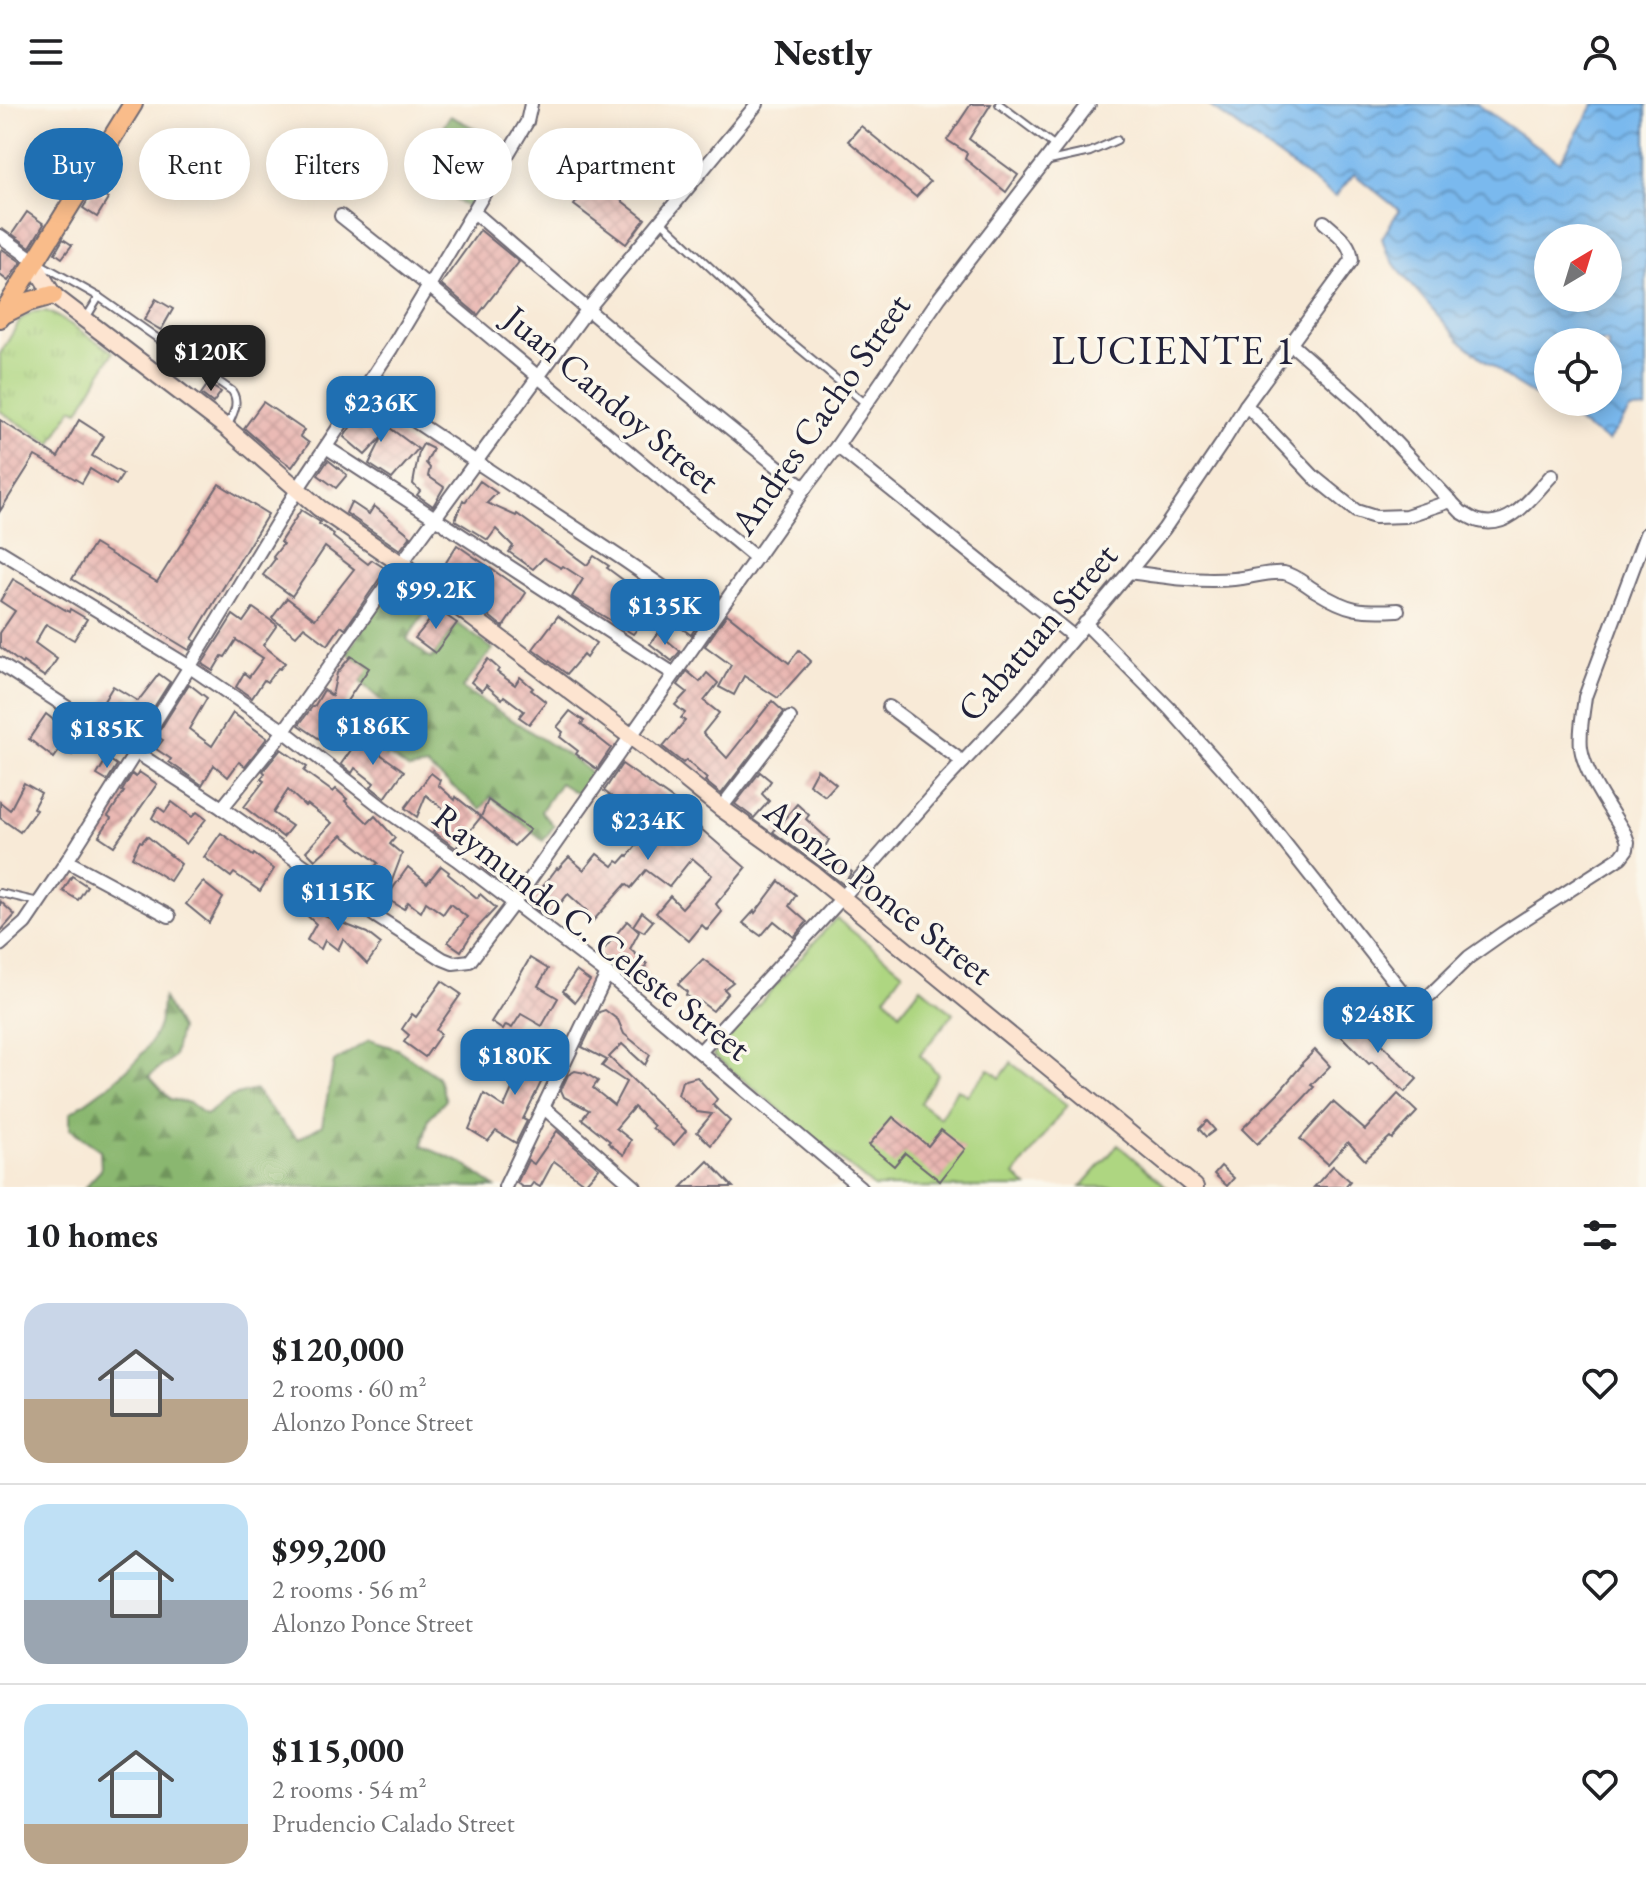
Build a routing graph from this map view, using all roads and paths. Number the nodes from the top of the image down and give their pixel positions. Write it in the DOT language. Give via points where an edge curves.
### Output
graph roads {
  1 [pos="133,104"];
  2 [pos="531,104"];
  3 [pos="757,104"];
  4 [pos="999,104"];
  5 [pos="1089,104"];
  6 [pos="1117,140"];
  7 [pos="1055,146"];
  8 [pos="1044,162"];
  9 [pos="474,212"];
  10 [pos="341,216"];
  11 [pos="661,221"];
  12 [pos="1324,222"];
  13 [pos="0,236"];
  14 [pos="34,262"];
  15 [pos="429,286"];
  16 [pos="53,295"];
  17 [pos="99,297"];
  18 [pos="587,310"];
  19 [pos="1,317"];
  20 [pos="85,320"];
  21 [pos="1291,344"];
  22 [pos="539,377"];
  23 [pos="365,388"];
  24 [pos="865,403"];
  25 [pos="1246,405"];
  26 [pos="227,428"];
  27 [pos="837,446"];
  28 [pos="326,447"];
  29 [pos="477,463"];
  30 [pos="1552,475"];
  31 [pos="805,488"];
  32 [pos="297,490"];
  33 [pos="1451,501"];
  34 [pos="435,518"];
  35 [pos="1646,534"];
  36 [pos="0,551"];
  37 [pos="756,558"];
  38 [pos="401,564"];
  39 [pos="1129,572"];
  40 [pos="1398,610"];
  41 [pos="711,620"];
  42 [pos="1085,623"];
  43 [pos="1074,637"];
  44 [pos="0,664"];
  45 [pos="190,667"];
  46 [pos="674,674"];
  47 [pos="889,707"];
  48 [pos="790,718"];
  49 [pos="284,731"];
  50 [pos="630,736"];
  51 [pos="136,752"];
  52 [pos="963,762"];
  53 [pos="222,808"];
  54 [pos="721,808"];
  55 [pos="67,861"];
  56 [pos="0,893"];
  57 [pos="842,898"];
  58 [pos="39,902"];
  59 [pos="513,904"];
  60 [pos="169,916"];
  61 [pos="0,945"];
  62 [pos="607,974"];
  63 [pos="700,1052"];
  64 [pos="543,1107"];
  65 [pos="505,1187"];
  66 [pos="635,1187"];
  67 [pos="860,1187"];
  68 [pos="1195,1187"];
  1 -- 14 [label="main road"];
  2 -- 9 [label="street" via="527,122"];
  3 -- 11 [label="street"];
  4 -- 7 [label="lane"];
  5 -- 7 [label="street, Andres Cacho Street"];
  6 -- 8 [label="lane"];
  7 -- 8 [label="street, Andres Cacho Street"];
  8 -- 24 [label="street, Andres Cacho Street"];
  9 -- 15 [label="street"];
  9 -- 18 [label="street"];
  10 -- 15 [label="street, Juan Candoy Street"];
  11 -- 18 [label="street"];
  11 -- 24 [label="lane" via="778,331"];
  12 -- 21 [label="street, Cabatuan Street" via="1351,249 1352,260"];
  13 -- 14 [label="street"];
  14 -- 16 [label="street, Alonzo Ponce Street"];
  14 -- 17 [label="lane"];
  14 -- 19 [label="main road"];
  15 -- 22 [label="street, Juan Candoy Street"];
  15 -- 23 [label="street"];
  16 -- 19 [label="main road"];
  16 -- 20 [label="street, Alonzo Ponce Street"];
  17 -- 20 [label="lane"];
  17 -- 26 [label="lane" via="232,391 236,406"];
  18 -- 22 [label="street"];
  18 -- 31 [label="street"];
  20 -- 26 [label="street, Alonzo Ponce Street"];
  21 -- 25 [label="street, Cabatuan Street"];
  21 -- 33 [label="street" via="1359,404"];
  22 -- 29 [label="street"];
  22 -- 37 [label="street, Juan Candoy Street"];
  23 -- 28 [label="street"];
  23 -- 29 [label="street"];
  24 -- 27 [label="street, Andres Cacho Street"];
  25 -- 33 [label="street" via="1314,477 1356,511 1375,517 1406,516"];
  25 -- 39 [label="street, Cabatuan Street"];
  26 -- 32 [label="street, Alonzo Ponce Street"];
  27 -- 31 [label="street, Andres Cacho Street"];
  27 -- 43 [label="street"];
  28 -- 32 [label="street"];
  28 -- 34 [label="street"];
  29 -- 34 [label="street"];
  29 -- 41 [label="street"];
  30 -- 33 [label="street" via="1515,515 1495,522 1480,522"];
  31 -- 37 [label="street, Andres Cacho Street"];
  32 -- 38 [label="street, Alonzo Ponce Street"];
  32 -- 45 [label="street"];
  34 -- 38 [label="street"];
  34 -- 46 [label="street"];
  35 -- 42 [label="street" via="1585,697 1581,725 1582,752 1595,786 1625,834 1627,849 1469,957 1421,1001 1404,994 1250,799"];
  36 -- 45 [label="street, Raymundo C. Celeste Street"];
  37 -- 41 [label="street, Andres Cacho Street"];
  38 -- 49 [label="street"];
  38 -- 50 [label="street, Alonzo Ponce Street"];
  39 -- 40 [label="street" via="1187,581 1286,573 1348,609"];
  39 -- 42 [label="street, Cabatuan Street"];
  41 -- 46 [label="street, Andres Cacho Street"];
  42 -- 43 [label="street, Cabatuan Street"];
  43 -- 52 [label="street, Cabatuan Street"];
  44 -- 51 [label="street"];
  45 -- 49 [label="street, Raymundo C. Celeste Street"];
  45 -- 51 [label="street"];
  46 -- 50 [label="street, Andres Cacho Street"];
  47 -- 52 [label="street"];
  48 -- 54 [label="street"];
  49 -- 53 [label="street"];
  49 -- 59 [label="street, Raymundo C. Celeste Street"];
  50 -- 54 [label="street, Alonzo Ponce Street"];
  50 -- 59 [label="street, Andres Cacho Street"];
  51 -- 53 [label="street"];
  51 -- 55 [label="street"];
  52 -- 57 [label="street, Cabatuan Street"];
  53 -- 59 [label="street, Andres Cacho Street" via="377,917 453,963 470,961"];
  54 -- 57 [label="street, Alonzo Ponce Street"];
  55 -- 58 [label="street"];
  55 -- 60 [label="street"];
  56 -- 58 [label="lane"];
  57 -- 63 [label="street, Cabatuan Street"];
  57 -- 68 [label="street, Alonzo Ponce Street"];
  58 -- 61 [label="street"];
  59 -- 62 [label="street, Raymundo C. Celeste Street"];
  62 -- 63 [label="street, Raymundo C. Celeste Street"];
  62 -- 64 [label="street"];
  63 -- 67 [label="street, Raymundo C. Celeste Street"];
  64 -- 65 [label="street"];
  64 -- 66 [label="street"];
}
